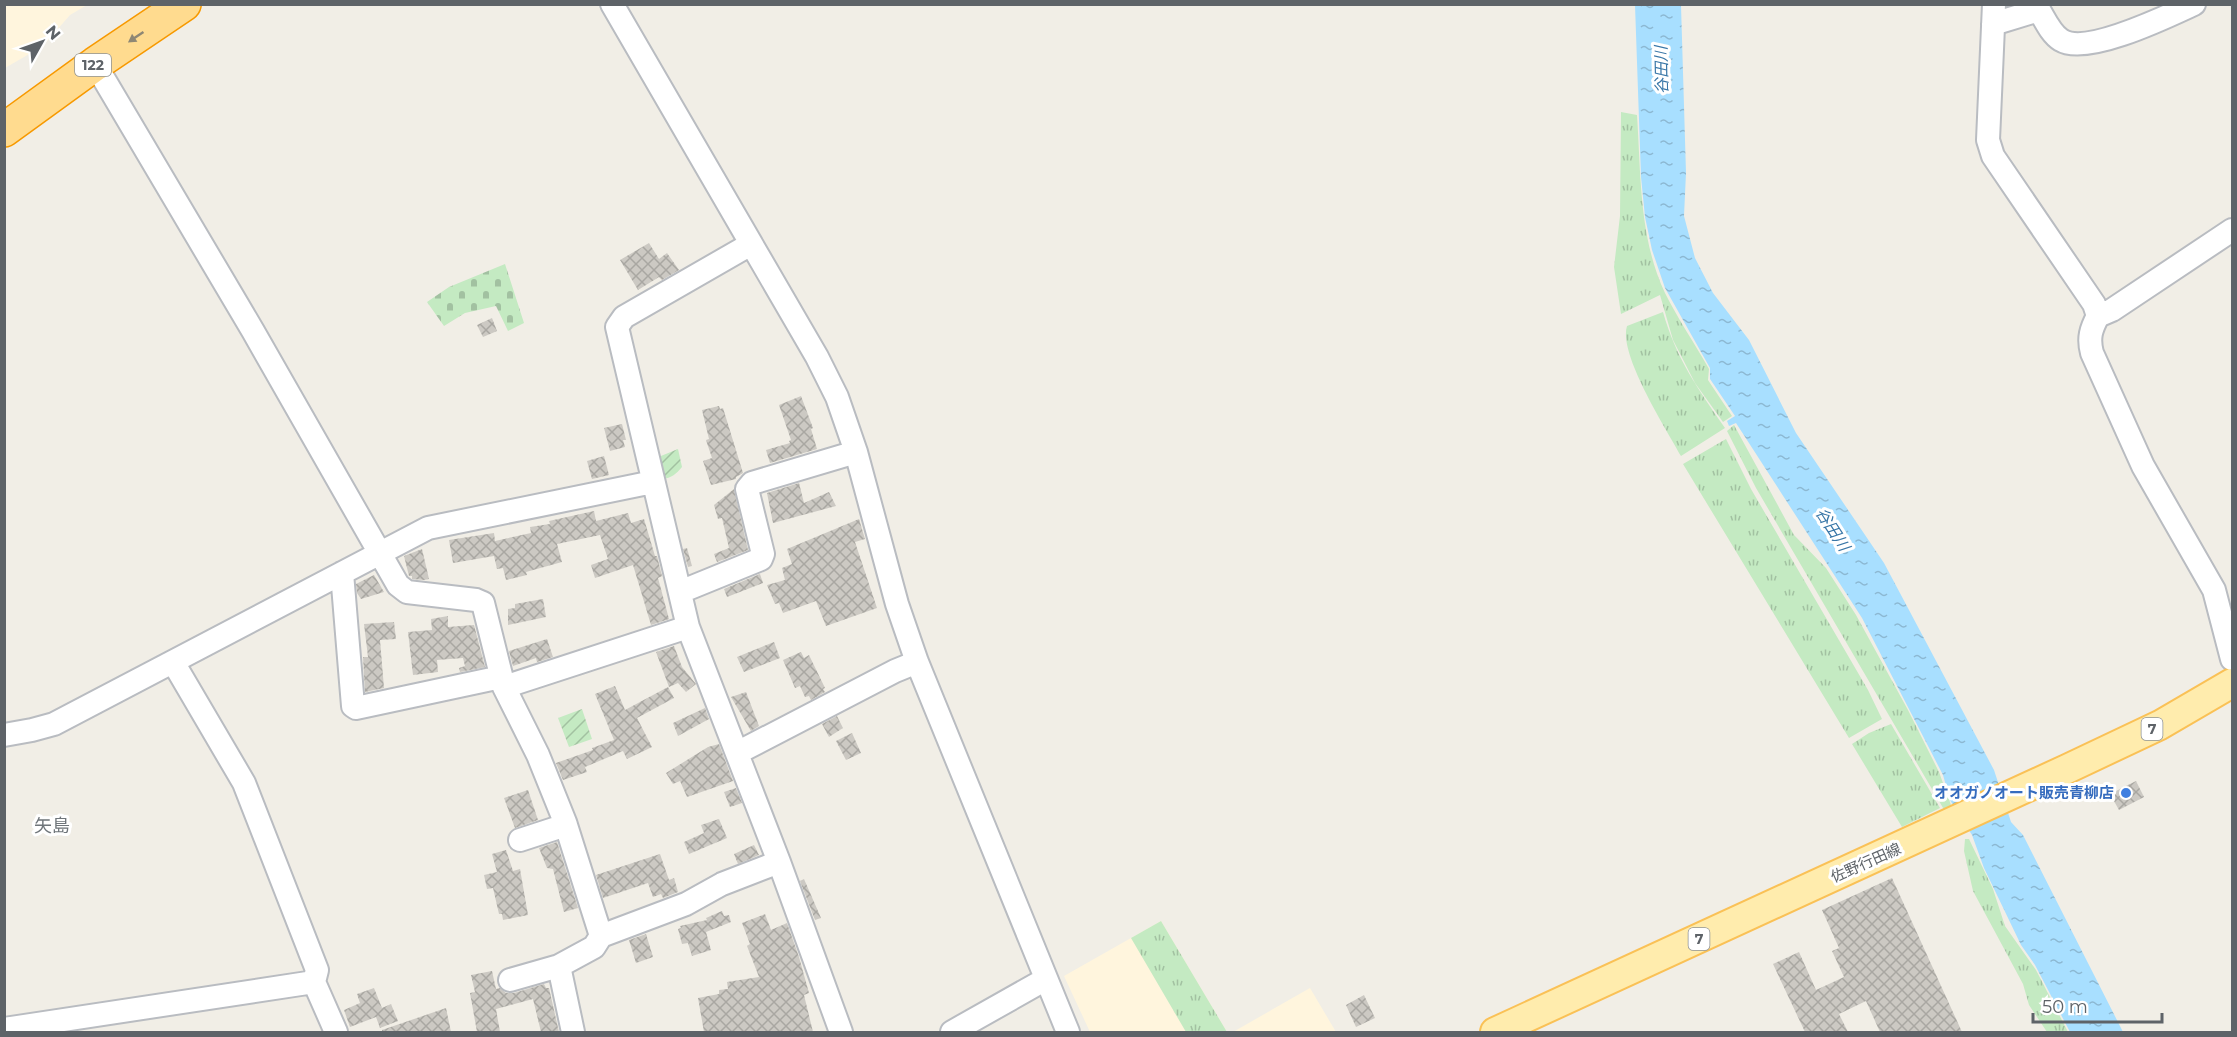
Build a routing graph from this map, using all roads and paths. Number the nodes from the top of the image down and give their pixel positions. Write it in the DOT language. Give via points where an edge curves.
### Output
graph roads {
  1 [pos="146,4"];
  2 [pos="184,4"];
  3 [pos="612,4"];
  4 [pos="2194,4"];
  5 [pos="1994,14"];
  6 [pos="94,64"];
  7 [pos="4,103"];
  8 [pos="4,129"];
  9 [pos="2232,230"];
  10 [pos="751,244"];
  11 [pos="2098,316"];
  12 [pos="855,453"];
  13 [pos="653,482"];
  14 [pos="379,553"];
  15 [pos="342,573"];
  16 [pos="680,592"];
  17 [pos="688,627"];
  18 [pos="173,662"];
  19 [pos="917,662"];
  20 [pos="2231,680"];
  21 [pos="502,682"];
  22 [pos="4,735"];
  23 [pos="737,753"];
  24 [pos="566,825"];
  25 [pos="520,840"];
  26 [pos="779,862"];
  27 [pos="602,936"];
  28 [pos="559,966"];
  29 [pos="1046,979"];
  30 [pos="510,980"];
  31 [pos="314,982"];
  32 [pos="4,1029"];
  33 [pos="336,1032"];
  34 [pos="573,1032"];
  35 [pos="841,1032"];
  36 [pos="952,1032"];
  37 [pos="1068,1032"];
  38 [pos="1494,1032"];
  1 -- 7 [label="highway, 122"];
  2 -- 6 [label="highway, 122, one-way"];
  3 -- 10 [label="street"];
  4 -- 5 [label="street" via="2114,38 2076,44 2063,42 2055,35 2039,10"];
  5 -- 11 [label="street" via="1988,140 1993,156 2094,304"];
  6 -- 8 [label="highway, 122"];
  6 -- 14 [label="street"];
  9 -- 11 [label="street"];
  10 -- 12 [label="street" via="828,377"];
  10 -- 13 [label="street" via="624,317 617,327"];
  11 -- 20 [label="street" via="2091,328 2092,352 2143,466 2214,590"];
  12 -- 16 [label="street" via="752,483 747,489 761,559"];
  12 -- 19 [label="street"];
  13 -- 14 [label="street" via="428,528"];
  13 -- 16 [label="street"];
  14 -- 15 [label="street"];
  14 -- 21 [label="street" via="398,585 407,592 483,603"];
  15 -- 18 [label="street"];
  15 -- 21 [label="street" via="353,706"];
  16 -- 17 [label="street"];
  17 -- 21 [label="street"];
  17 -- 23 [label="street"];
  18 -- 22 [label="street" via="54,724"];
  18 -- 31 [label="street" via="244,783 317,970"];
  19 -- 23 [label="street"];
  19 -- 29 [label="street"];
  20 -- 38 [label="main road, 佐野行田線 / 7" via="2160,725"];
  21 -- 24 [label="street" via="538,755"];
  23 -- 26 [label="street"];
  24 -- 25 [label="street"];
  24 -- 27 [label="street"];
  26 -- 27 [label="street"];
  26 -- 35 [label="street"];
  27 -- 28 [label="street" via="594,947"];
  28 -- 30 [label="street"];
  28 -- 34 [label="street"];
  29 -- 36 [label="street"];
  29 -- 37 [label="street"];
  31 -- 32 [label="street"];
  31 -- 33 [label="street"];
}
